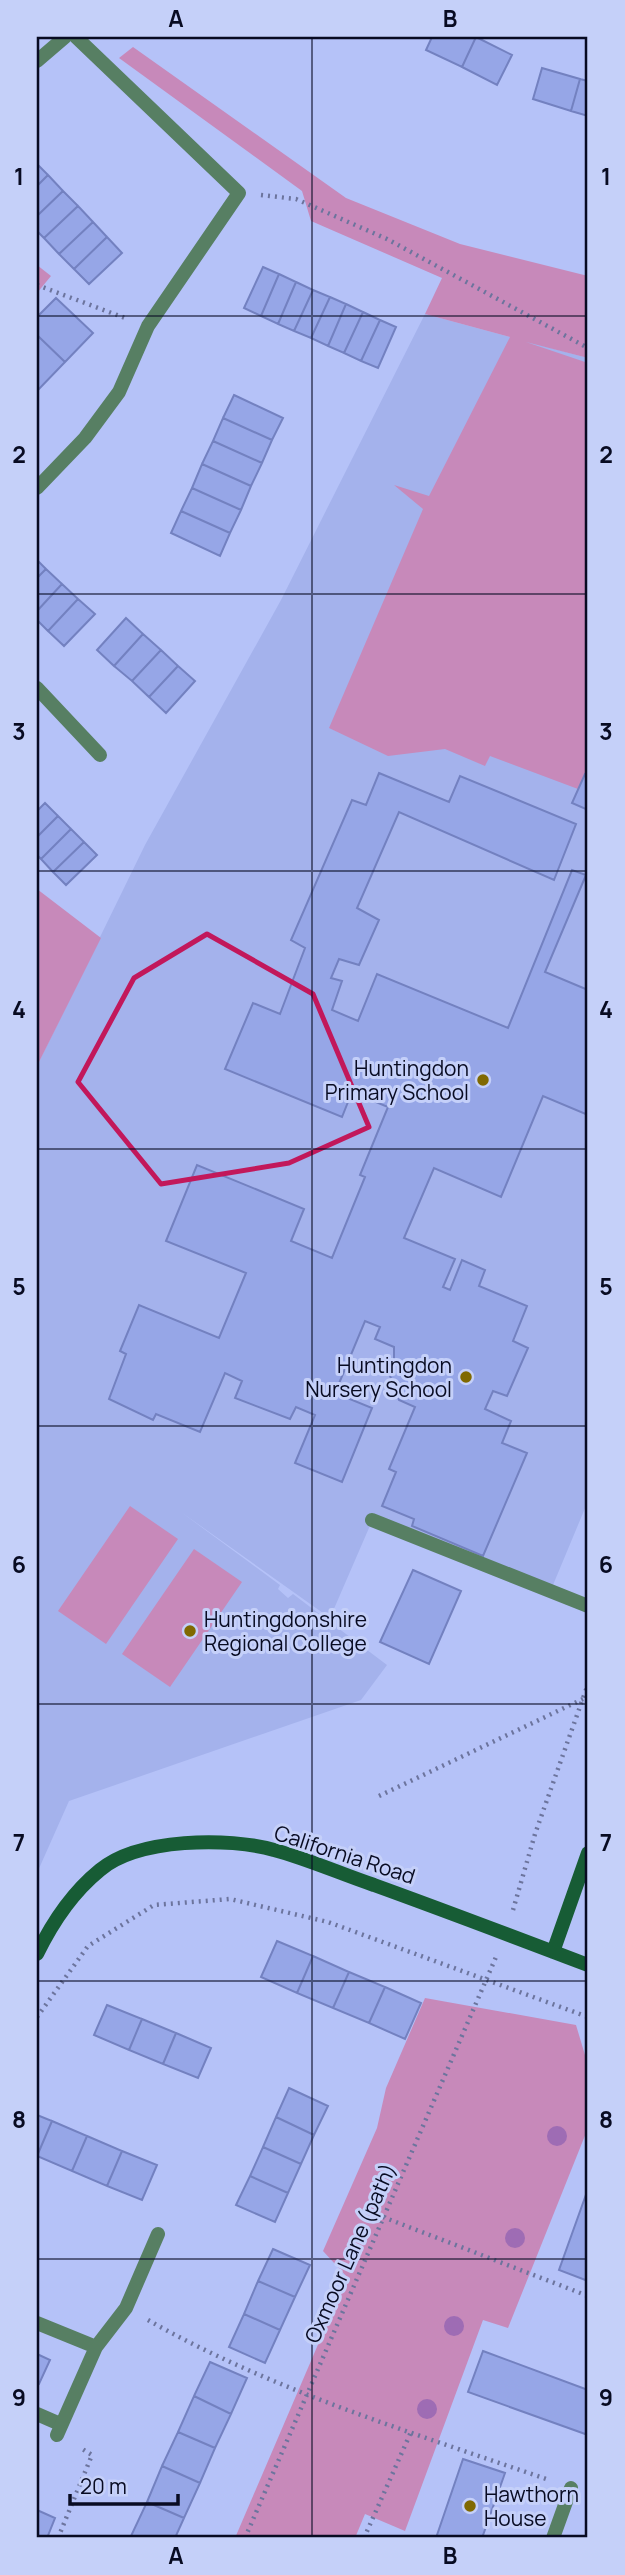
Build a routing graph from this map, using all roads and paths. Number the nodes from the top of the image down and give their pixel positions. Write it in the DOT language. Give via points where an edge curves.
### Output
graph roads {
  1 [pos="65,37"];
  2 [pos="76,37"];
  3 [pos="37,61"];
  4 [pos="239,193"];
  5 [pos="37,285"];
  6 [pos="148,326"];
  7 [pos="588,348"];
  8 [pos="37,488"];
  9 [pos="37,688"];
  10 [pos="100,755"];
  11 [pos="372,1520"];
  12 [pos="588,1606"];
  13 [pos="588,1684"];
  14 [pos="583,1699"];
  15 [pos="379,1796"];
  16 [pos="588,1853"];
  17 [pos="506,1932"];
  18 [pos="553,1952"];
  19 [pos="37,1954"];
  20 [pos="588,1965"];
  21 [pos="486,1981"];
  22 [pos="37,2017"];
  23 [pos="588,2017"];
  24 [pos="383,2217"];
  25 [pos="158,2234"];
  26 [pos="588,2296"];
  27 [pos="126,2308"];
  28 [pos="37,2323"];
  29 [pos="96,2347"];
  30 [pos="305,2394"];
  31 [pos="37,2414"];
  32 [pos="58,2430"];
  33 [pos="411,2432"];
  34 [pos="571,2488"];
  35 [pos="58,2538"];
  36 [pos="245,2538"];
  37 [pos="364,2538"];
  38 [pos="553,2538"];
  1 -- 3 [label="street"];
  2 -- 4 [label="street"];
  4 -- 6 [label="street"];
  4 -- 7 [label="path" via="296,199 387,239"];
  5 -- 6 [label="path"];
  6 -- 8 [label="street" via="119,392 85,438"];
  9 -- 10 [label="street"];
  11 -- 12 [label="street"];
  13 -- 14 [label="path, Oxmoor Lane (path)"];
  14 -- 15 [label="path"];
  14 -- 17 [label="path, Oxmoor Lane (path)"];
  16 -- 18 [label="street"];
  17 -- 18 [label="street, California Road"];
  17 -- 19 [label="street, California Road" via="273,1850 223,1842 178,1842 102,1868 72,1897"];
  17 -- 21 [label="path, Oxmoor Lane (path)"];
  18 -- 20 [label="street, California Road"];
  21 -- 22 [label="path" via="328,1922 230,1899 154,1905 88,1946"];
  21 -- 23 [label="path"];
  21 -- 24 [label="path, Oxmoor Lane (path)"];
  24 -- 26 [label="path"];
  24 -- 30 [label="path, Oxmoor Lane (path)"];
  25 -- 27 [label="street"];
  27 -- 29 [label="street"];
  27 -- 30 [label="path" via="176,2336"];
  28 -- 29 [label="street"];
  29 -- 32 [label="street"];
  30 -- 33 [label="path"];
  30 -- 36 [label="path, Oxmoor Lane (path)"];
  31 -- 32 [label="street"];
  32 -- 35 [label="path" via="92,2455"];
  33 -- 34 [label="path"];
  33 -- 37 [label="path"];
  34 -- 38 [label="street"];
}
